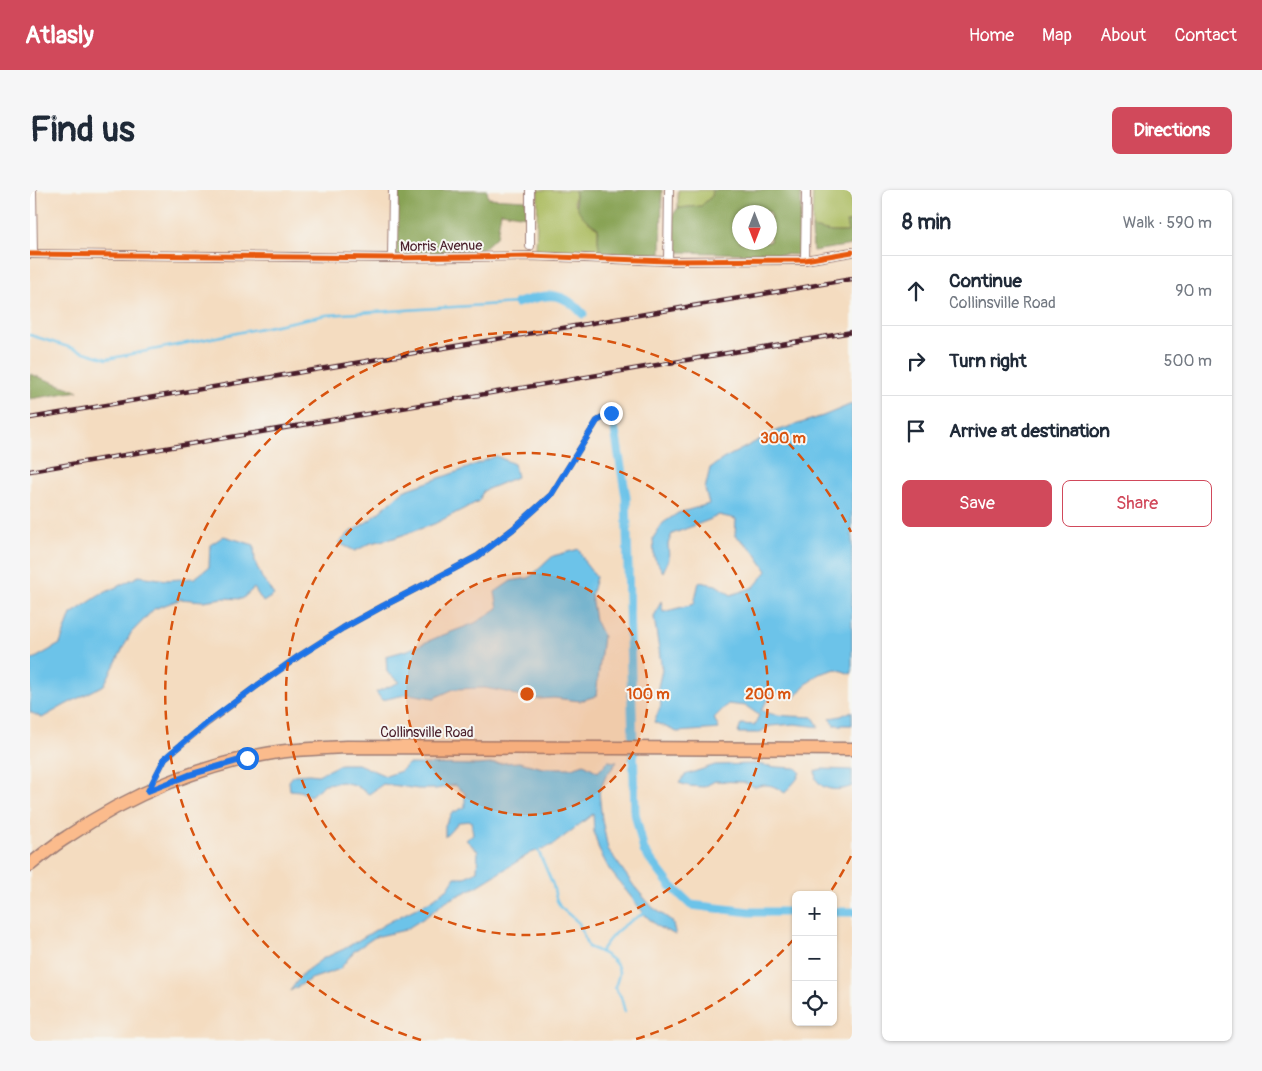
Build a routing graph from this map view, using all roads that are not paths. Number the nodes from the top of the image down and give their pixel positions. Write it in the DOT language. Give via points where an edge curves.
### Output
graph roads {
  1 [pos="32,190"];
  2 [pos="393,190"];
  3 [pos="530,190"];
  4 [pos="669,190"];
  5 [pos="806,190"];
  6 [pos="31,232"];
  7 [pos="530,246"];
  8 [pos="852,252"];
  9 [pos="32,254"];
  10 [pos="392,258"];
  11 [pos="805,260"];
  12 [pos="668,261"];
  13 [pos="611,413"];
  14 [pos="852,749"];
  15 [pos="148,791"];
  16 [pos="30,865"];
  1 -- 6 [label="street"];
  2 -- 10 [label="street"];
  3 -- 7 [label="street"];
  4 -- 12 [label="street"];
  5 -- 11 [label="street"];
  6 -- 9 [label="street"];
  8 -- 11 [label="street, Morris Avenue"];
  9 -- 10 [label="street, Morris Avenue"];
  10 -- 12 [label="street, Morris Avenue" via="529,256"];
  11 -- 12 [label="street, Morris Avenue"];
  13 -- 15 [label="lane" via="597,421 551,495 513,529 478,556 343,628 254,688 165,758"];
  14 -- 15 [label="main road, Collinsville Road" via="313,748 238,760"];
  15 -- 16 [label="main road, Collinsville Road" via="65,838"];
}
